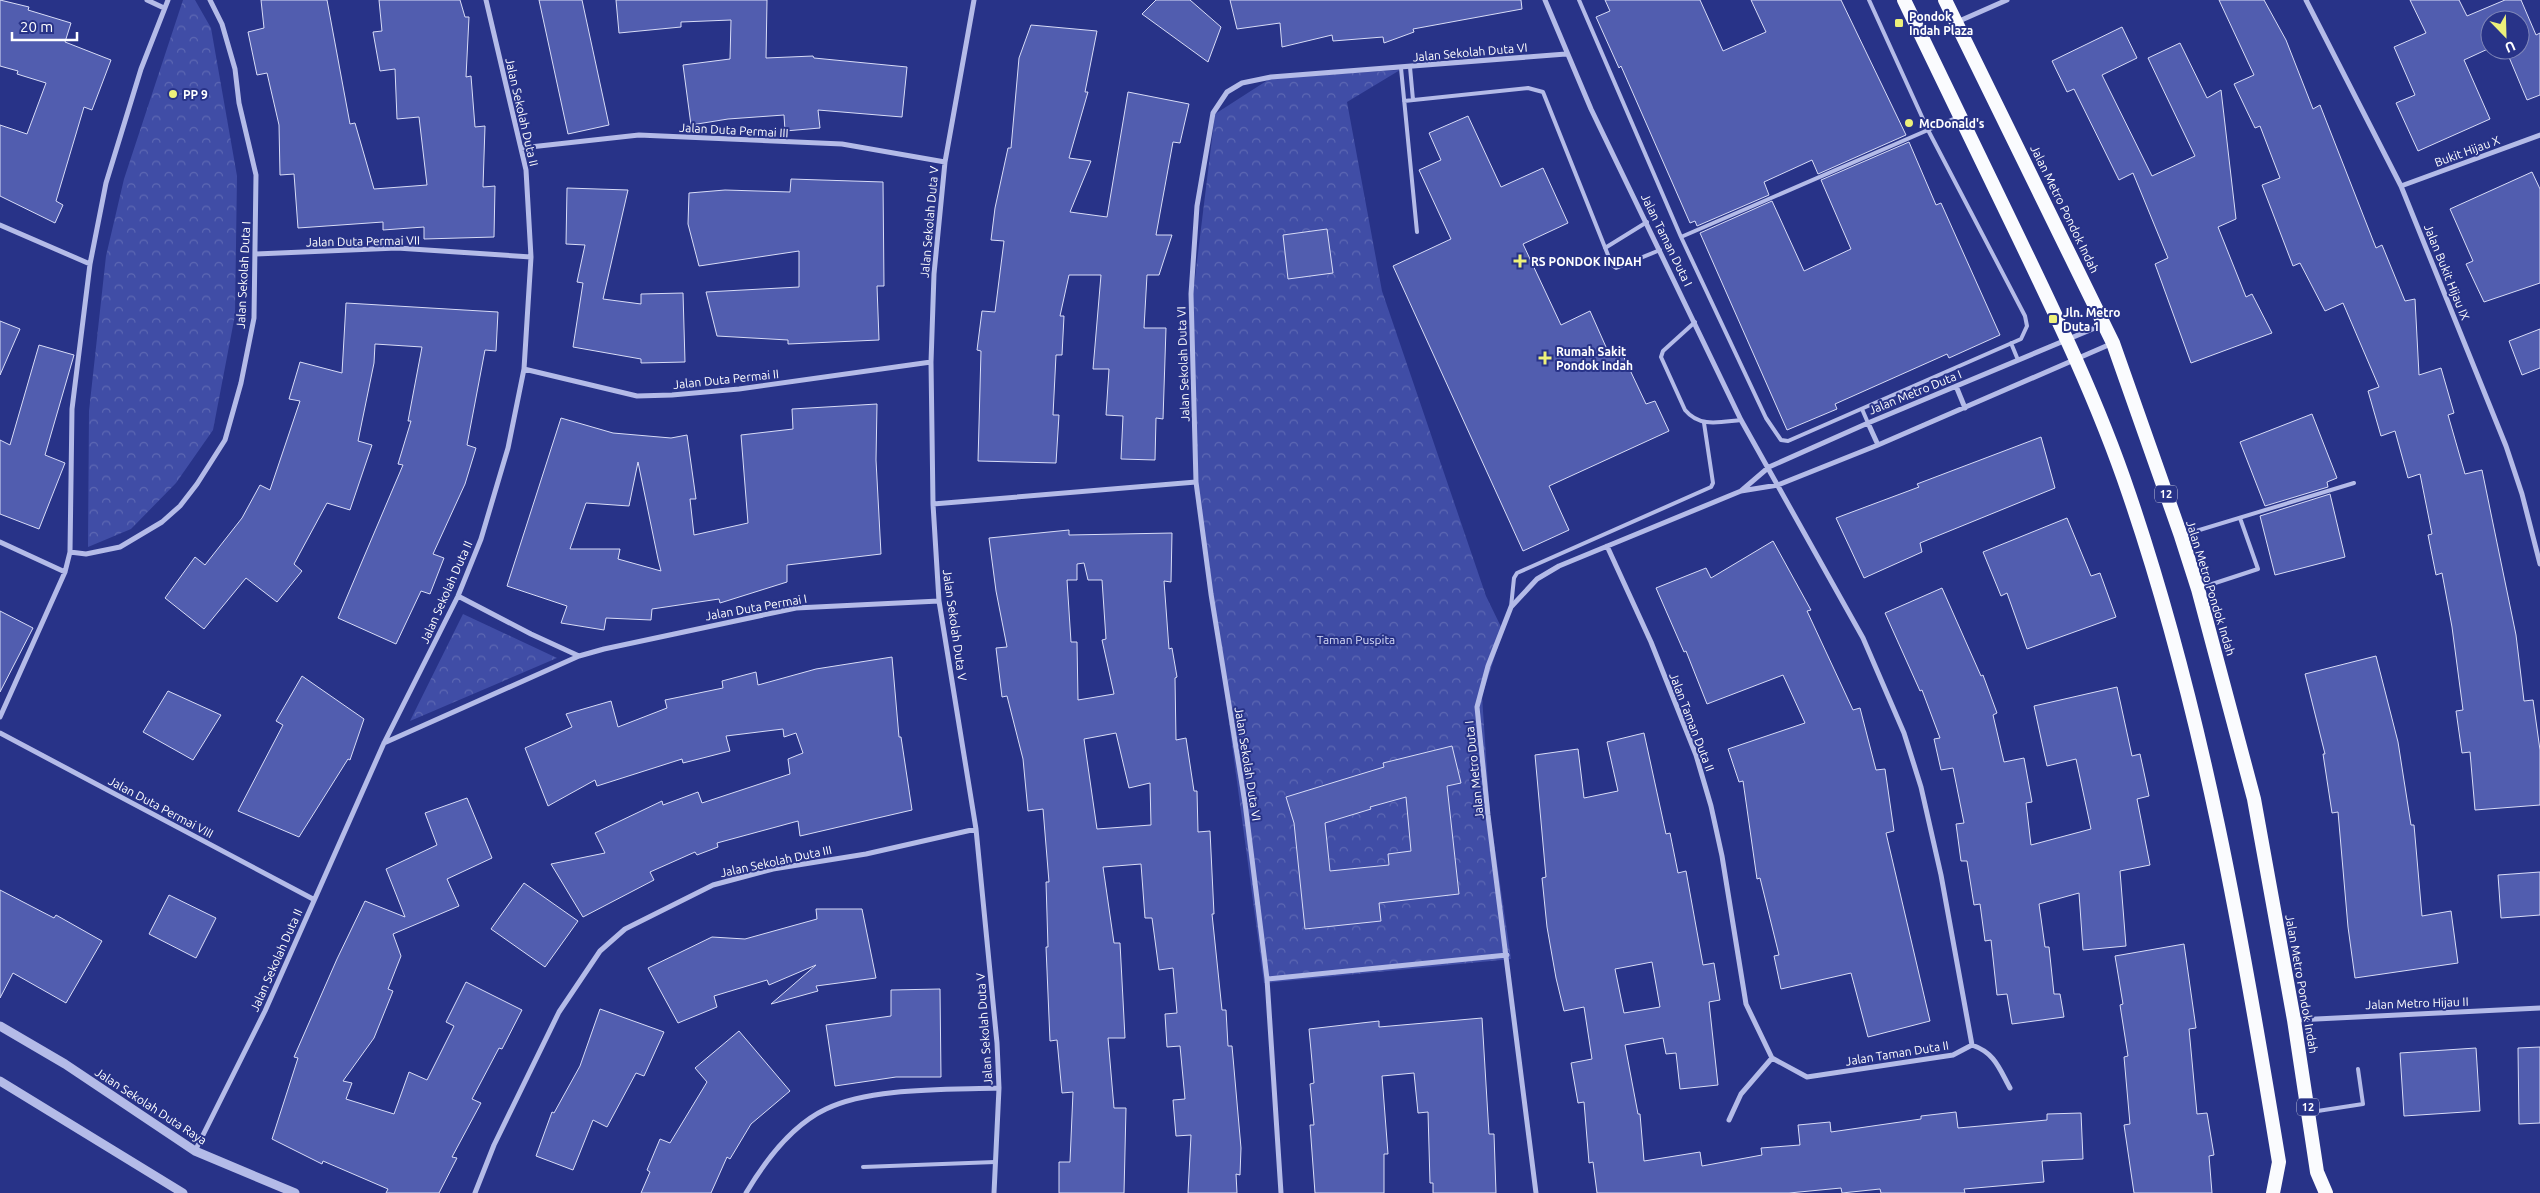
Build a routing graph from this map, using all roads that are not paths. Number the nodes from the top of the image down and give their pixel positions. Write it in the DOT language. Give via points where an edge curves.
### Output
graph roads {
  1 [pos="147,0"];
  2 [pos="168,0"];
  3 [pos="210,0"];
  4 [pos="486,0"];
  5 [pos="974,0"];
  6 [pos="1545,0"];
  7 [pos="1579,0"];
  8 [pos="1868,0"];
  9 [pos="1904,0"];
  10 [pos="1945,0"];
  11 [pos="2007,0"];
  12 [pos="2306,0"];
  13 [pos="164,8"];
  14 [pos="1957,22"];
  15 [pos="1566,54"];
  16 [pos="1410,67"];
  17 [pos="1401,68"];
  18 [pos="1413,100"];
  19 [pos="1404,101"];
  20 [pos="1960,116"];
  21 [pos="1928,130"];
  22 [pos="2540,135"];
  23 [pos="521,148"];
  24 [pos="945,162"];
  25 [pos="2402,186"];
  26 [pos="1647,222"];
  27 [pos="0,224"];
  28 [pos="1417,232"];
  29 [pos="1680,237"];
  30 [pos="1605,248"];
  31 [pos="1660,250"];
  32 [pos="256,254"];
  33 [pos="530,257"];
  34 [pos="90,264"];
  35 [pos="1695,322"];
  36 [pos="2105,324"];
  37 [pos="2068,340"];
  38 [pos="2010,343"];
  39 [pos="2113,343"];
  40 [pos="2076,358"];
  41 [pos="2018,360"];
  42 [pos="931,362"];
  43 [pos="524,369"];
  44 [pos="1956,386"];
  45 [pos="1965,408"];
  46 [pos="1862,409"];
  47 [pos="1741,420"];
  48 [pos="1868,422"];
  49 [pos="1704,423"];
  50 [pos="1878,445"];
  51 [pos="1769,467"];
  52 [pos="1196,482"];
  53 [pos="2354,483"];
  54 [pos="1778,485"];
  55 [pos="1741,491"];
  56 [pos="933,504"];
  57 [pos="2240,518"];
  58 [pos="2181,536"];
  59 [pos="0,542"];
  60 [pos="1606,546"];
  61 [pos="70,552"];
  62 [pos="2540,564"];
  63 [pos="65,572"];
  64 [pos="2198,589"];
  65 [pos="458,596"];
  66 [pos="939,601"];
  67 [pos="1511,607"];
  68 [pos="580,656"];
  69 [pos="0,717"];
  70 [pos="0,733"];
  71 [pos="384,743"];
  72 [pos="976,829"];
  73 [pos="313,899"];
  74 [pos="1507,955"];
  75 [pos="1267,979"];
  76 [pos="2540,1008"];
  77 [pos="2294,1020"];
  78 [pos="0,1026"];
  79 [pos="1972,1045"];
  80 [pos="1772,1058"];
  81 [pos="2358,1069"];
  82 [pos="0,1081"];
  83 [pos="999,1088"];
  84 [pos="2010,1088"];
  85 [pos="2308,1112"];
  86 [pos="1729,1120"];
  87 [pos="195,1151"];
  88 [pos="995,1162"];
  89 [pos="863,1167"];
  90 [pos="183,1193"];
  91 [pos="295,1193"];
  92 [pos="475,1193"];
  93 [pos="746,1193"];
  94 [pos="994,1193"];
  95 [pos="1281,1193"];
  96 [pos="1536,1193"];
  97 [pos="2273,1193"];
  98 [pos="2326,1193"];
  1 -- 13 [label="street"];
  2 -- 13 [label="street"];
  3 -- 32 [label="street, Jalan Sekolah Duta I" via="222,24 235,69 239,103 256,175"];
  4 -- 23 [label="street, Jalan Sekolah Duta II"];
  5 -- 24 [label="street, Jalan Sekolah Duta V"];
  6 -- 15 [label="street, Jalan Taman Duta I"];
  7 -- 29 [label="lane"];
  8 -- 21 [label="lane"];
  9 -- 20 [label="highway"];
  10 -- 14 [label="highway, Jalan Metro Pondok Indah / 12"];
  11 -- 14 [label="street"];
  12 -- 25 [label="street, Jalan Bukit Hijau IX"];
  13 -- 34 [label="street" via="141,69 106,183"];
  14 -- 36 [label="highway, Jalan Metro Pondok Indah / 12"];
  15 -- 16 [label="street, Jalan Sekolah Duta VI"];
  15 -- 26 [label="street, Jalan Taman Duta I"];
  16 -- 17 [label="street, Jalan Sekolah Duta VI"];
  16 -- 18 [label="lane"];
  17 -- 19 [label="lane"];
  17 -- 52 [label="street, Jalan Sekolah Duta VI" via="1271,77 1242,83 1227,92 1213,113 1197,206 1191,294"];
  18 -- 19 [label="lane"];
  18 -- 30 [label="lane" via="1528,88 1543,92"];
  19 -- 28 [label="lane"];
  20 -- 21 [label="lane"];
  20 -- 37 [label="highway"];
  21 -- 29 [label="lane"];
  21 -- 38 [label="lane" via="2025,316 2025,333 2021,339"];
  22 -- 25 [label="street, Bukit Hijau X"];
  23 -- 24 [label="street, Jalan Duta Permai III" via="639,135 842,144"];
  23 -- 33 [label="street, Jalan Sekolah Duta II" via="526,170"];
  24 -- 42 [label="street, Jalan Sekolah Duta V" via="934,274"];
  25 -- 62 [label="street, Jalan Bukit Hijau IX" via="2506,446"];
  26 -- 30 [label="lane"];
  26 -- 31 [label="street, Jalan Taman Duta I"];
  27 -- 34 [label="street"];
  29 -- 46 [label="lane" via="1766,418 1781,440 1788,441"];
  30 -- 31 [label="lane" via="1616,268"];
  31 -- 35 [label="street, Jalan Taman Duta I"];
  32 -- 33 [label="street, Jalan Duta Permai VII" via="397,248"];
  32 -- 61 [label="street, Jalan Sekolah Duta I" via="254,318 225,440 197,484 162,522 120,547 86,554"];
  33 -- 43 [label="street, Jalan Sekolah Duta II"];
  34 -- 61 [label="street" via="72,409"];
  35 -- 47 [label="street, Jalan Taman Duta I"];
  35 -- 49 [label="lane" via="1663,351 1661,357 1685,410"];
  36 -- 37 [label="street, Jalan Metro Duta I"];
  36 -- 39 [label="highway, Jalan Metro Pondok Indah / 12"];
  37 -- 40 [label="highway"];
  37 -- 41 [label="street, Jalan Metro Duta I"];
  38 -- 41 [label="lane"];
  38 -- 46 [label="lane"];
  39 -- 40 [label="street, Jalan Metro Duta I"];
  39 -- 58 [label="highway, Jalan Metro Pondok Indah / 12"];
  40 -- 45 [label="street, Jalan Metro Duta I"];
  40 -- 97 [label="highway" via="2128,492 2161,594 2219,825 2279,1162"];
  41 -- 44 [label="street, Jalan Metro Duta I"];
  42 -- 43 [label="street, Jalan Duta Permai II" via="740,389 637,396"];
  42 -- 56 [label="street, Jalan Sekolah Duta V"];
  43 -- 65 [label="street, Jalan Sekolah Duta II" via="508,448 480,540"];
  44 -- 45 [label="street"];
  44 -- 48 [label="street, Jalan Metro Duta I"];
  45 -- 50 [label="street, Jalan Metro Duta I"];
  46 -- 48 [label="lane"];
  47 -- 49 [label="lane"];
  47 -- 51 [label="street, Jalan Taman Duta I"];
  48 -- 50 [label="street"];
  48 -- 51 [label="street, Jalan Metro Duta I"];
  49 -- 67 [label="lane" via="1711,487 1517,573"];
  50 -- 54 [label="street, Jalan Metro Duta I"];
  51 -- 54 [label="street, Jalan Taman Duta I"];
  51 -- 55 [label="street, Jalan Metro Duta I"];
  52 -- 56 [label="street"];
  52 -- 75 [label="street, Jalan Sekolah Duta VI" via="1245,802"];
  53 -- 57 [label="lane"];
  54 -- 55 [label="street, Jalan Metro Duta I"];
  54 -- 79 [label="street" via="1863,638 1904,733 1939,865"];
  55 -- 60 [label="street, Jalan Metro Duta I"];
  56 -- 66 [label="street, Jalan Sekolah Duta V"];
  57 -- 58 [label="lane"];
  57 -- 64 [label="lane" via="2258,570"];
  58 -- 64 [label="highway, Jalan Metro Pondok Indah / 12"];
  59 -- 63 [label="street"];
  60 -- 67 [label="street, Jalan Metro Duta I" via="1537,579"];
  60 -- 80 [label="street, Jalan Taman Duta II" via="1651,642 1696,755 1722,856 1746,1004"];
  61 -- 63 [label="street"];
  63 -- 69 [label="street"];
  64 -- 77 [label="highway, Jalan Metro Pondok Indah / 12" via="2254,799"];
  65 -- 68 [label="street"];
  65 -- 71 [label="street, Jalan Sekolah Duta II"];
  66 -- 68 [label="street, Jalan Duta Permai I" via="796,608"];
  66 -- 72 [label="street, Jalan Sekolah Duta V"];
  67 -- 74 [label="street, Jalan Metro Duta I" via="1488,666 1478,707 1488,815"];
  68 -- 71 [label="street, Jalan Duta Permai I"];
  70 -- 73 [label="street, Jalan Duta Permai VIII"];
  71 -- 73 [label="street, Jalan Sekolah Duta II"];
  72 -- 83 [label="street, Jalan Sekolah Duta V"];
  72 -- 92 [label="street, Jalan Sekolah Duta III" via="866,854 773,869 713,885 625,928 600,951 559,1012 494,1145"];
  73 -- 87 [label="street, Jalan Sekolah Duta II" via="265,1011"];
  74 -- 75 [label="street"];
  74 -- 96 [label="street, Jalan Metro Duta I"];
  75 -- 95 [label="street, Jalan Sekolah Duta VI"];
  76 -- 77 [label="street, Jalan Metro Hijau II"];
  77 -- 85 [label="highway, Jalan Metro Pondok Indah / 12"];
  78 -- 87 [label="street, Jalan Sekolah Duta Raya" via="64,1064"];
  79 -- 80 [label="street, Jalan Taman Duta II" via="1953,1055 1807,1077"];
  79 -- 84 [label="street" via="1986,1050"];
  80 -- 86 [label="street" via="1741,1094"];
  81 -- 85 [label="lane" via="2363,1104"];
  82 -- 90 [label="street"];
  83 -- 88 [label="street, Jalan Sekolah Duta V"];
  83 -- 93 [label="street" via="866,1096 826,1108 797,1128"];
  85 -- 98 [label="highway, Jalan Metro Pondok Indah / 12" via="2317,1172"];
  87 -- 91 [label="street, Jalan Sekolah Duta Raya"];
  88 -- 89 [label="lane"];
  88 -- 94 [label="street, Jalan Sekolah Duta V"];
}
